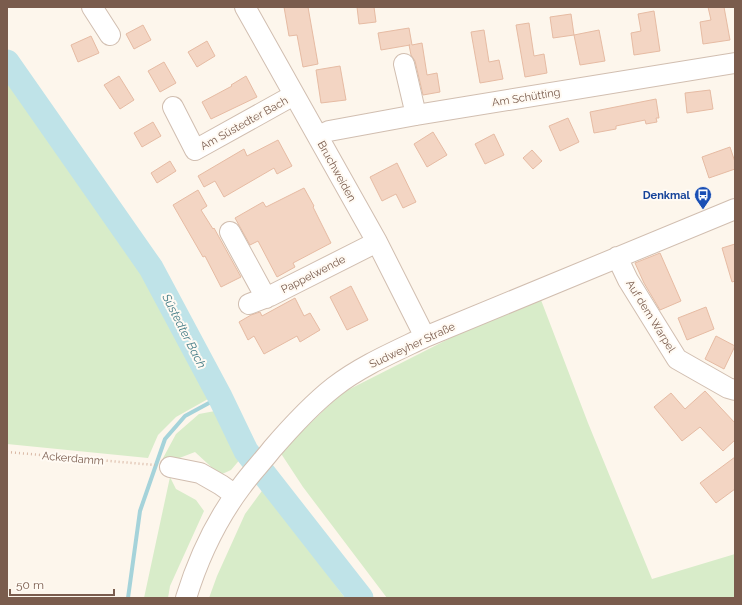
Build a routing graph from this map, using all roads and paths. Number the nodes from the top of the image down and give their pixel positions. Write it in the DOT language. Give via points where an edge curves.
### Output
graph roads {
  1 [pos="92,7"];
  2 [pos="245,7"];
  3 [pos="110,35"];
  4 [pos="735,63"];
  5 [pos="404,64"];
  6 [pos="294,95"];
  7 [pos="173,107"];
  8 [pos="416,115"];
  9 [pos="318,136"];
  10 [pos="735,209"];
  11 [pos="230,232"];
  12 [pos="377,242"];
  13 [pos="617,257"];
  14 [pos="424,337"];
  15 [pos="735,390"];
  16 [pos="7,452"];
  17 [pos="140,464"];
  18 [pos="170,467"];
  19 [pos="238,491"];
  20 [pos="186,598"];
  1 -- 3 [label="street"];
  2 -- 6 [label="street, Bruchweiden"];
  4 -- 8 [label="street, Am Schütting"];
  5 -- 8 [label="street"];
  6 -- 7 [label="street, Am Süstedter Bach" via="195,150"];
  6 -- 9 [label="street, Bruchweiden"];
  8 -- 9 [label="street, Am Schütting" via="329,131"];
  9 -- 12 [label="street, Bruchweiden"];
  10 -- 13 [label="street, Sudweyher Straße"];
  11 -- 12 [label="street, Pappelwende" via="257,301"];
  12 -- 14 [label="street, Bruchweiden"];
  13 -- 14 [label="street, Sudweyher Straße"];
  13 -- 15 [label="street, Auf dem Warpel" via="628,280 677,359"];
  14 -- 19 [label="street, Sudweyher Straße" via="335,386 287,432"];
  16 -- 17 [label="path, Ackerdamm"];
  18 -- 19 [label="street" via="200,473"];
  19 -- 20 [label="street, Sudweyher Straße" via="219,520 191,581"];
}
